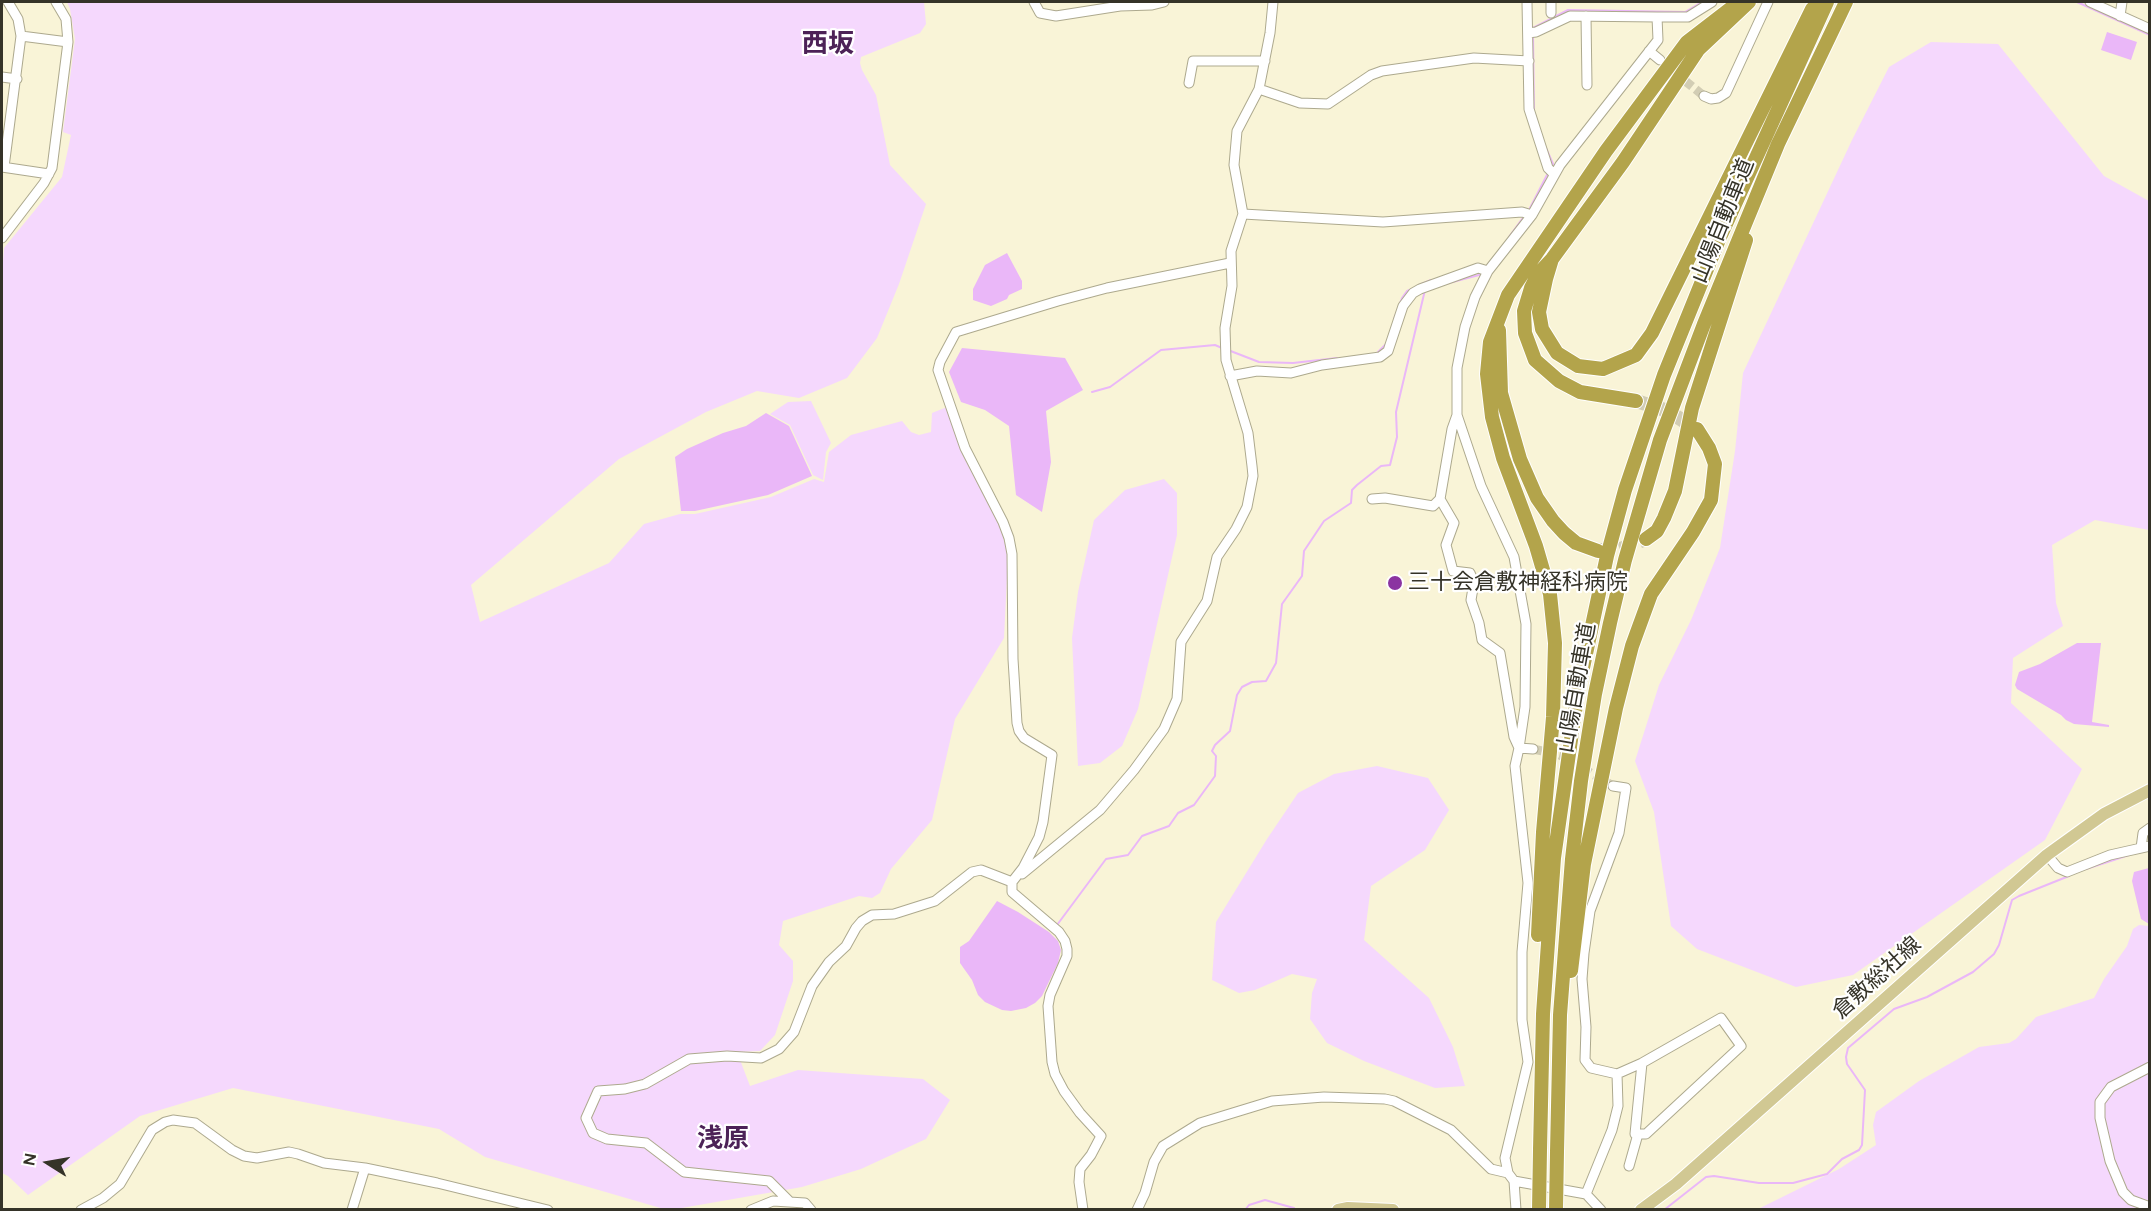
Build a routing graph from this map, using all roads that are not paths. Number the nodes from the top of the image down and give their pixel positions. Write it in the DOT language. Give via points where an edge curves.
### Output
graph roads {
  1 [pos="8,2"];
  2 [pos="56,2"];
  3 [pos="1034,2"];
  4 [pos="1164,2"];
  5 [pos="1273,2"];
  6 [pos="1527,2"];
  7 [pos="1551,2"];
  8 [pos="1712,2"];
  9 [pos="1739,2"];
  10 [pos="1749,2"];
  11 [pos="1768,2"];
  12 [pos="1822,2"];
  13 [pos="1827,2"];
  14 [pos="1846,2"];
  15 [pos="2090,2"];
  16 [pos="2122,2"];
  17 [pos="1118,4"];
  18 [pos="1551,13"];
  19 [pos="1586,16"];
  20 [pos="1657,16"];
  21 [pos="2120,16"];
  22 [pos="2150,29"];
  23 [pos="1532,32"];
  24 [pos="21,36"];
  25 [pos="69,42"];
  26 [pos="1649,51"];
  27 [pos="1660,60"];
  28 [pos="1265,61"];
  29 [pos="1529,61"];
  30 [pos="2,77"];
  31 [pos="17,79"];
  32 [pos="1189,83"];
  33 [pos="1587,85"];
  34 [pos="1259,89"];
  35 [pos="1704,96"];
  36 [pos="1778,144"];
  37 [pos="3,167"];
  38 [pos="1551,171"];
  39 [pos="49,174"];
  40 [pos="1529,213"];
  41 [pos="1243,214"];
  42 [pos="2,223"];
  43 [pos="12,225"];
  44 [pos="2,238"];
  45 [pos="1552,259"];
  46 [pos="1230,263"];
  47 [pos="1485,270"];
  48 [pos="1499,322"];
  49 [pos="1230,376"];
  50 [pos="1636,401"];
  51 [pos="1457,414"];
  52 [pos="1697,429"];
  53 [pos="1372,499"];
  54 [pos="1440,499"];
  55 [pos="1646,539"];
  56 [pos="1598,550"];
  57 [pos="1519,748"];
  58 [pos="1533,749"];
  59 [pos="1613,786"];
  60 [pos="2150,790"];
  61 [pos="2150,828"];
  62 [pos="2145,847"];
  63 [pos="2047,855"];
  64 [pos="1012,882"];
  65 [pos="1642,1063"];
  66 [pos="2150,1067"];
  67 [pos="1617,1074"];
  68 [pos="1540,1078"];
  69 [pos="1558,1080"];
  70 [pos="1638,1134"];
  71 [pos="1629,1166"];
  72 [pos="365,1168"];
  73 [pos="1508,1173"];
  74 [pos="1514,1181"];
  75 [pos="1586,1194"];
  76 [pos="790,1202"];
  77 [pos="2150,1207"];
  78 [pos="81,1209"];
  79 [pos="352,1209"];
  80 [pos="548,1209"];
  81 [pos="751,1209"];
  82 [pos="811,1209"];
  83 [pos="1083,1209"];
  84 [pos="1137,1209"];
  85 [pos="1338,1209"];
  86 [pos="1392,1209"];
  87 [pos="1516,1209"];
  88 [pos="1539,1209"];
  89 [pos="1556,1209"];
  90 [pos="1601,1209"];
  91 [pos="1641,1209"];
  1 -- 24 [label="street" via="18,19"];
  2 -- 25 [label="street" via="66,19"];
  3 -- 17 [label="street" via="1040,13 1056,16"];
  4 -- 17 [label="street"];
  5 -- 28 [label="street"];
  6 -- 23 [label="street"];
  7 -- 18 [label="street"];
  8 -- 20 [label="street" via="1688,17"];
  9 -- 48 [label="highway" via="1687,42 1606,151 1508,295"];
  10 -- 45 [label="highway" via="1698,50"];
  11 -- 35 [label="street" via="1725,93 1711,99"];
  12 -- 45 [label="highway" via="1812,9 1652,333 1636,355 1603,369 1578,366 1557,353 1542,329 1539,312"];
  13 -- 68 [label="highway, 山陽自動車道" via="1729,217 1664,375 1607,556 1564,778 1547,939"];
  14 -- 36 [label="highway, 山陽自動車道"];
  15 -- 21 [label="street"];
  16 -- 21 [label="street"];
  19 -- 20 [label="street"];
  19 -- 23 [label="street" via="1565,17"];
  19 -- 33 [label="street"];
  20 -- 26 [label="street" via="1658,40"];
  21 -- 22 [label="street"];
  23 -- 29 [label="street"];
  24 -- 25 [label="street"];
  24 -- 31 [label="street"];
  25 -- 39 [label="street"];
  26 -- 27 [label="street"];
  26 -- 38 [label="street"];
  28 -- 32 [label="street" via="1193,61"];
  28 -- 34 [label="street"];
  29 -- 34 [label="street" via="1474,58 1382,71 1328,104 1300,103"];
  29 -- 38 [label="street" via="1529,109"];
  30 -- 31 [label="street"];
  31 -- 37 [label="street"];
  34 -- 41 [label="street" via="1237,131 1234,165"];
  36 -- 55 [label="highway" via="1692,408 1675,491 1661,525"];
  36 -- 69 [label="highway, 山陽自動車道" via="1660,440 1610,623 1581,782 1572,859"];
  37 -- 39 [label="street"];
  38 -- 40 [label="street"];
  39 -- 43 [label="street"];
  40 -- 41 [label="street" via="1383,222"];
  40 -- 47 [label="street"];
  41 -- 46 [label="street"];
  42 -- 43 [label="street"];
  43 -- 44 [label="street"];
  45 -- 50 [label="highway" via="1538,274 1524,311 1525,333 1535,360 1559,381 1580,392"];
  46 -- 49 [label="street" via="1232,286 1225,328"];
  46 -- 64 [label="street" via="1097,291 956,332 940,362 938,370 965,448 1009,538 1019,731 1052,755 1043,822 1023,868"];
  47 -- 49 [label="street" via="1420,289 1407,299 1389,351 1380,357 1291,373 1262,370"];
  47 -- 51 [label="street" via="1462,337"];
  48 -- 56 [label="highway" via="1501,393 1520,459 1537,498 1553,522 1576,543"];
  48 -- 68 [label="highway" via="1490,342 1487,374 1492,417 1550,594 1555,643 1538,958"];
  49 -- 64 [label="street" via="1248,433 1253,476 1247,507 1217,557 1207,602 1181,642 1179,687 1173,710 1164,729 1100,810"];
  51 -- 54 [label="street"];
  51 -- 57 [label="street" via="1481,486 1514,557 1526,624 1525,708"];
  52 -- 69 [label="highway" via="1715,464 1711,501 1652,594 1632,646 1584,864"];
  53 -- 54 [label="street" via="1433,506"];
  54 -- 57 [label="street" via="1454,523 1446,545 1453,571 1470,573 1474,582 1471,600 1482,640 1500,653"];
  57 -- 58 [label="street"];
  57 -- 73 [label="street" via="1515,766 1528,883 1522,952 1522,1020 1528,1062 1504,1158"];
  59 -- 67 [label="street" via="1626,788 1619,833 1590,911 1581,979 1585,1060 1591,1068"];
  60 -- 63 [label="main road, 倉敷総社線" via="2104,814"];
  61 -- 62 [label="street" via="2143,832"];
  62 -- 63 [label="street" via="2094,860 2067,872"];
  63 -- 91 [label="main road, 倉敷総社線" via="1676,1184"];
  64 -- 76 [label="street" via="981,870 972,872 935,901 894,914 872,915 862,921 812,986 794,1032 779,1049 760,1058 689,1059 645,1084 598,1091 586,1118 593,1133 608,1139 645,1143 684,1172 769,1181"];
  64 -- 83 [label="street" via="1012,892 1059,932 1067,949 1047,1006 1055,1074 1080,1113 1101,1136 1080,1169"];
  65 -- 67 [label="street"];
  65 -- 70 [label="street"];
  65 -- 70 [label="street" via="1721,1018 1741,1046 1647,1134"];
  66 -- 77 [label="street" via="2111,1087 2100,1102 2110,1161 2123,1192"];
  67 -- 75 [label="street" via="1618,1106 1612,1130"];
  68 -- 88 [label="highway, 山陽自動車道, bridge"];
  69 -- 89 [label="highway, 山陽自動車道, bridge"];
  70 -- 71 [label="street"];
  72 -- 78 [label="street" via="324,1163 289,1152 257,1158 244,1156 195,1123 173,1120 152,1130 120,1184"];
  72 -- 79 [label="street"];
  72 -- 80 [label="street"];
  73 -- 74 [label="street"];
  73 -- 84 [label="street" via="1491,1169 1450,1130 1394,1101 1324,1096 1272,1101 1200,1124 1163,1146"];
  74 -- 75 [label="street"];
  74 -- 87 [label="street"];
  75 -- 90 [label="street"];
  76 -- 81 [label="street" via="772,1201"];
  76 -- 82 [label="street" via="805,1203"];
  85 -- 86 [label="main road"];
}
